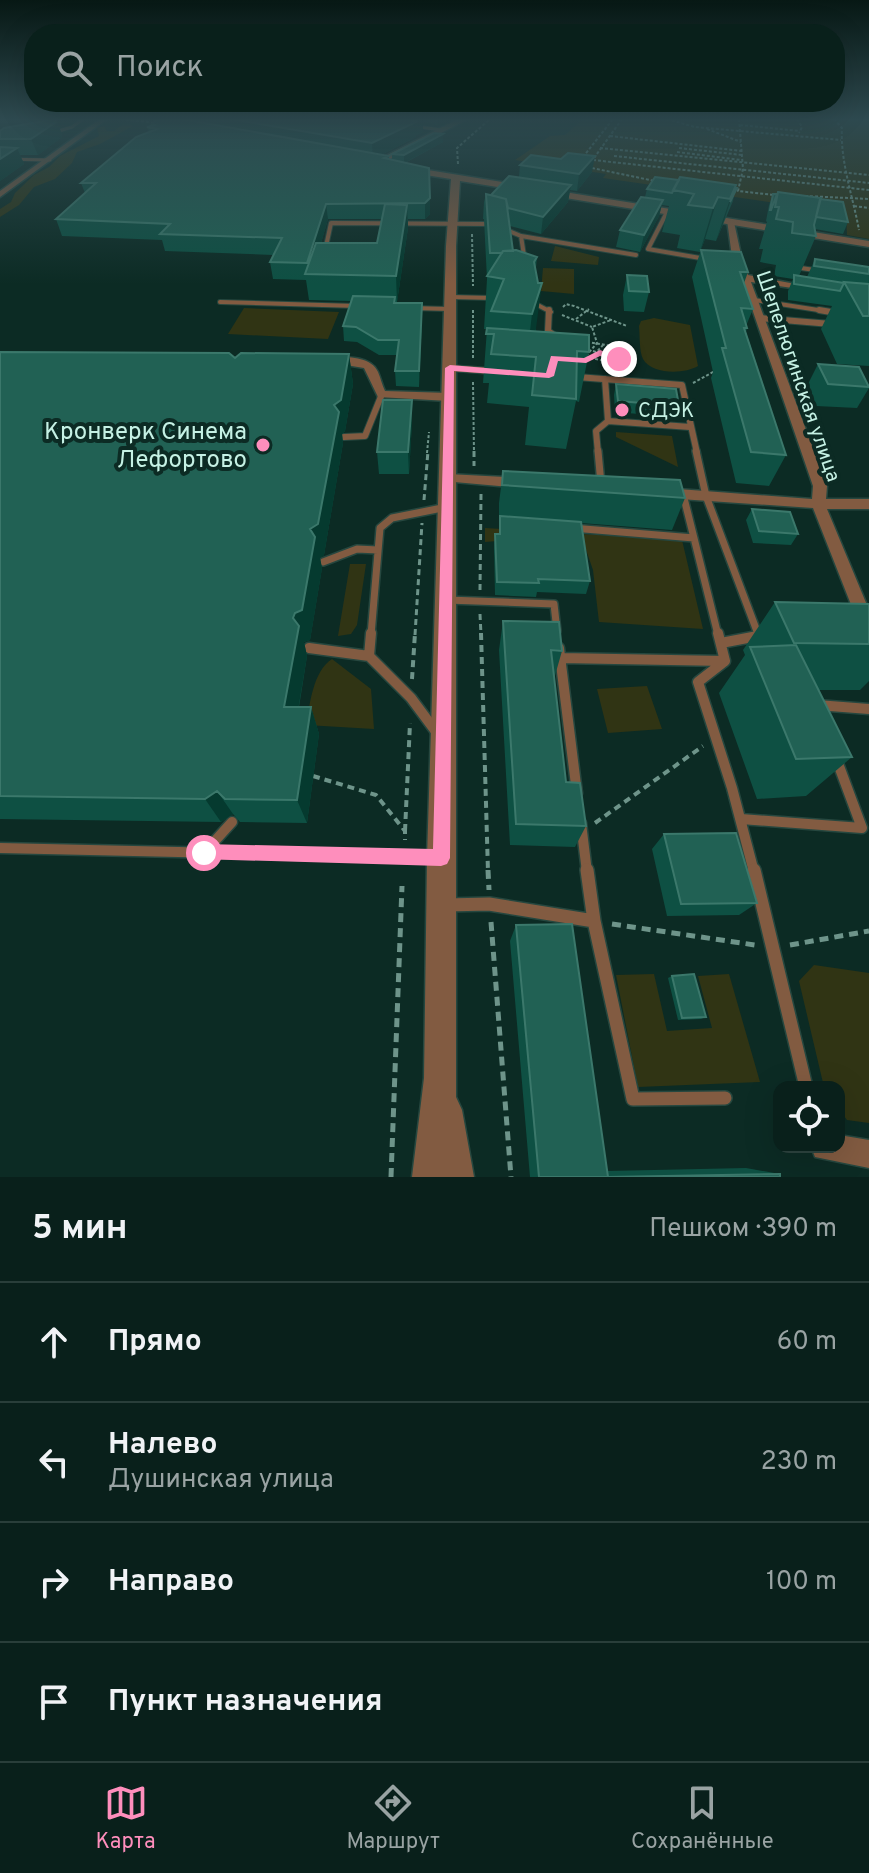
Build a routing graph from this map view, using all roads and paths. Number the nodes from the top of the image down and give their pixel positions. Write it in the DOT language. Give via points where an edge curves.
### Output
graph roads {
  1 [pos="847,173"];
  2 [pos="30,174"];
  3 [pos="458,174"];
  4 [pos="468,174"];
  5 [pos="622,174"];
  6 [pos="722,174"];
  7 [pos="787,174"];
  8 [pos="741,176"];
  9 [pos="849,181"];
  10 [pos="664,182"];
  11 [pos="869,183"];
  12 [pos="850,188"];
  13 [pos="869,190"];
  14 [pos="0,195"];
  15 [pos="774,195"];
  16 [pos="797,196"];
  17 [pos="852,197"];
  18 [pos="869,199"];
  19 [pos="854,206"];
  20 [pos="869,208"];
  21 [pos="667,212"];
  22 [pos="730,222"];
  23 [pos="452,225"];
  24 [pos="472,225"];
  25 [pos="860,234"];
  26 [pos="521,236"];
  27 [pos="869,244"];
  28 [pos="636,255"];
  29 [pos="708,259"];
  30 [pos="802,259"];
  31 [pos="723,262"];
  32 [pos="322,264"];
  33 [pos="738,264"];
  34 [pos="526,265"];
  35 [pos="801,268"];
  36 [pos="828,273"];
  37 [pos="746,278"];
  38 [pos="801,286"];
  39 [pos="828,291"];
  40 [pos="530,294"];
  41 [pos="473,298"];
  42 [pos="503,298"];
  43 [pos="754,300"];
  44 [pos="220,302"];
  45 [pos="450,303"];
  46 [pos="359,306"];
  47 [pos="406,308"];
  48 [pos="589,309"];
  49 [pos="838,313"];
  50 [pos="552,314"];
  51 [pos="561,315"];
  52 [pos="760,318"];
  53 [pos="576,319"];
  54 [pos="611,320"];
  55 [pos="838,325"];
  56 [pos="627,326"];
  57 [pos="592,327"];
  58 [pos="558,340"];
  59 [pos="586,342"];
  60 [pos="597,343"];
  61 [pos="604,344"];
  62 [pos="593,351"];
  63 [pos="600,353"];
  64 [pos="591,358"];
  65 [pos="324,359"];
  66 [pos="619,359"];
  67 [pos="450,368"];
  68 [pos="473,370"];
  69 [pos="716,371"];
  70 [pos="504,372"];
  71 [pos="563,377"];
  72 [pos="605,379"];
  73 [pos="682,385"];
  74 [pos="382,394"];
  75 [pos="449,397"];
  76 [pos="608,421"];
  77 [pos="690,427"];
  78 [pos="344,437"];
  79 [pos="448,478"];
  80 [pos="481,480"];
  81 [pos="541,485"];
  82 [pos="601,489"];
  83 [pos="656,492"];
  84 [pos="683,494"];
  85 [pos="706,496"];
  86 [pos="818,504"];
  87 [pos="869,504"];
  88 [pos="448,507"];
  89 [pos="556,527"];
  90 [pos="694,538"];
  91 [pos="378,550"];
  92 [pos="323,562"];
  93 [pos="446,600"];
  94 [pos="480,601"];
  95 [pos="869,630"];
  96 [pos="758,634"];
  97 [pos="774,635"];
  98 [pos="721,643"];
  99 [pos="309,648"];
  100 [pos="369,656"];
  101 [pos="560,658"];
  102 [pos="725,661"];
  103 [pos="869,709"];
  104 [pos="822,718"];
  105 [pos="715,737"];
  106 [pos="444,743"];
  107 [pos="832,746"];
  108 [pos="313,776"];
  109 [pos="578,800"];
  110 [pos="580,816"];
  111 [pos="741,819"];
  112 [pos="232,822"];
  113 [pos="582,832"];
  114 [pos="405,840"];
  115 [pos="0,848"];
  116 [pos="204,853"];
  117 [pos="441,858"];
  118 [pos="402,886"];
  119 [pos="489,904"];
  120 [pos="441,905"];
  121 [pos="594,921"];
  122 [pos="869,931"];
  123 [pos="774,948"];
  124 [pos="441,1078"];
  125 [pos="804,1081"];
  126 [pos="725,1098"];
  127 [pos="845,1150"];
  128 [pos="869,1154"];
  129 [pos="391,1177"];
  130 [pos="430,1177"];
  131 [pos="456,1177"];
  132 [pos="511,1177"];
  1 -- 9 [label="path"];
  2 -- 14 [label="street"];
  3 -- 23 [label="street"];
  4 -- 21 [label="street"];
  5 -- 10 [label="path"];
  6 -- 8 [label="path"];
  7 -- 9 [label="path"];
  8 -- 12 [label="path"];
  8 -- 15 [label="path" via="738,191"];
  9 -- 11 [label="path"];
  9 -- 12 [label="path"];
  12 -- 13 [label="path"];
  12 -- 17 [label="path"];
  16 -- 17 [label="path"];
  17 -- 18 [label="path"];
  17 -- 19 [label="path"];
  19 -- 20 [label="path"];
  19 -- 25 [label="path"];
  21 -- 22 [label="street"];
  21 -- 29 [label="lane" via="648,249"];
  22 -- 27 [label="street"];
  22 -- 33 [label="street, Шепелюгинская улица"];
  23 -- 24 [label="lane"];
  23 -- 32 [label="lane" via="331,223"];
  23 -- 45 [label="street"];
  24 -- 26 [label="lane" via="492,224"];
  24 -- 41 [label="path"];
  26 -- 28 [label="lane"];
  26 -- 34 [label="lane"];
  30 -- 35 [label="lane"];
  31 -- 33 [label="lane"];
  33 -- 37 [label="street, Шепелюгинская улица"];
  35 -- 36 [label="lane"];
  35 -- 38 [label="lane"];
  37 -- 38 [label="street"];
  37 -- 43 [label="street, Шепелюгинская улица"];
  38 -- 39 [label="street"];
  40 -- 50 [label="lane" via="524,298"];
  41 -- 42 [label="lane"];
  41 -- 45 [label="lane"];
  41 -- 68 [label="path"];
  43 -- 49 [label="lane"];
  43 -- 52 [label="street, Шепелюгинская улица"];
  44 -- 46 [label="lane"];
  45 -- 47 [label="lane"];
  45 -- 67 [label="street"];
  48 -- 51 [label="path" via="564,304"];
  48 -- 53 [label="path"];
  48 -- 54 [label="path"];
  50 -- 51 [label="path"];
  50 -- 58 [label="lane" via="548,331"];
  51 -- 53 [label="path"];
  52 -- 55 [label="lane"];
  52 -- 86 [label="street, Шепелюгинская улица" via="820,486"];
  53 -- 57 [label="path"];
  54 -- 56 [label="path"];
  54 -- 57 [label="path"];
  57 -- 60 [label="path"];
  59 -- 60 [label="path"];
  60 -- 61 [label="path"];
  60 -- 62 [label="path"];
  61 -- 63 [label="path"];
  61 -- 66 [label="path" via="625,348"];
  62 -- 63 [label="path"];
  62 -- 64 [label="path" via="581,360"];
  63 -- 64 [label="path"];
  63 -- 66 [label="path"];
  64 -- 66 [label="path" via="611,364"];
  65 -- 74 [label="street" via="368,365"];
  67 -- 68 [label="lane"];
  67 -- 75 [label="street"];
  68 -- 70 [label="lane"];
  68 -- 80 [label="path" via="474,468 481,471"];
  69 -- 73 [label="path"];
  71 -- 72 [label="lane"];
  72 -- 73 [label="lane"];
  72 -- 76 [label="lane"];
  73 -- 77 [label="lane"];
  74 -- 75 [label="street"];
  74 -- 78 [label="lane" via="365,436"];
  75 -- 79 [label="street"];
  76 -- 77 [label="lane"];
  76 -- 82 [label="lane" via="596,431"];
  77 -- 85 [label="lane"];
  79 -- 80 [label="street"];
  79 -- 88 [label="street"];
  80 -- 81 [label="street"];
  80 -- 94 [label="path"];
  83 -- 84 [label="street"];
  84 -- 85 [label="street"];
  84 -- 90 [label="lane"];
  85 -- 86 [label="street"];
  85 -- 96 [label="lane"];
  86 -- 87 [label="street"];
  86 -- 95 [label="street, Шепелюгинская улица"];
  88 -- 91 [label="lane" via="392,518 380,528"];
  88 -- 93 [label="street"];
  89 -- 90 [label="lane"];
  90 -- 98 [label="lane"];
  91 -- 92 [label="lane" via="357,549"];
  91 -- 100 [label="lane"];
  93 -- 94 [label="lane"];
  93 -- 106 [label="street"];
  94 -- 101 [label="lane" via="554,604"];
  94 -- 119 [label="path"];
  96 -- 97 [label="lane"];
  96 -- 98 [label="lane"];
  98 -- 102 [label="lane"];
  99 -- 100 [label="lane"];
  100 -- 106 [label="lane" via="411,698"];
  101 -- 102 [label="lane"];
  101 -- 109 [label="lane"];
  102 -- 105 [label="lane" via="698,682"];
  103 -- 104 [label="lane" via="817,705"];
  105 -- 111 [label="lane"];
  105 -- 113 [label="path"];
  106 -- 117 [label="street"];
  107 -- 111 [label="lane" via="862,828"];
  108 -- 114 [label="path" via="376,795 405,831"];
  110 -- 113 [label="lane"];
  111 -- 123 [label="lane"];
  112 -- 116 [label="lane"];
  113 -- 121 [label="lane"];
  115 -- 116 [label="lane"];
  116 -- 117 [label="lane"];
  117 -- 120 [label="street"];
  118 -- 129 [label="path"];
  119 -- 120 [label="lane"];
  119 -- 121 [label="lane"];
  119 -- 132 [label="path"];
  120 -- 124 [label="street"];
  121 -- 123 [label="path"];
  121 -- 126 [label="lane" via="633,1099"];
  122 -- 123 [label="path"];
  123 -- 125 [label="lane"];
  124 -- 130 [label="street"];
  124 -- 131 [label="street"];
  127 -- 128 [label="street"];
}
